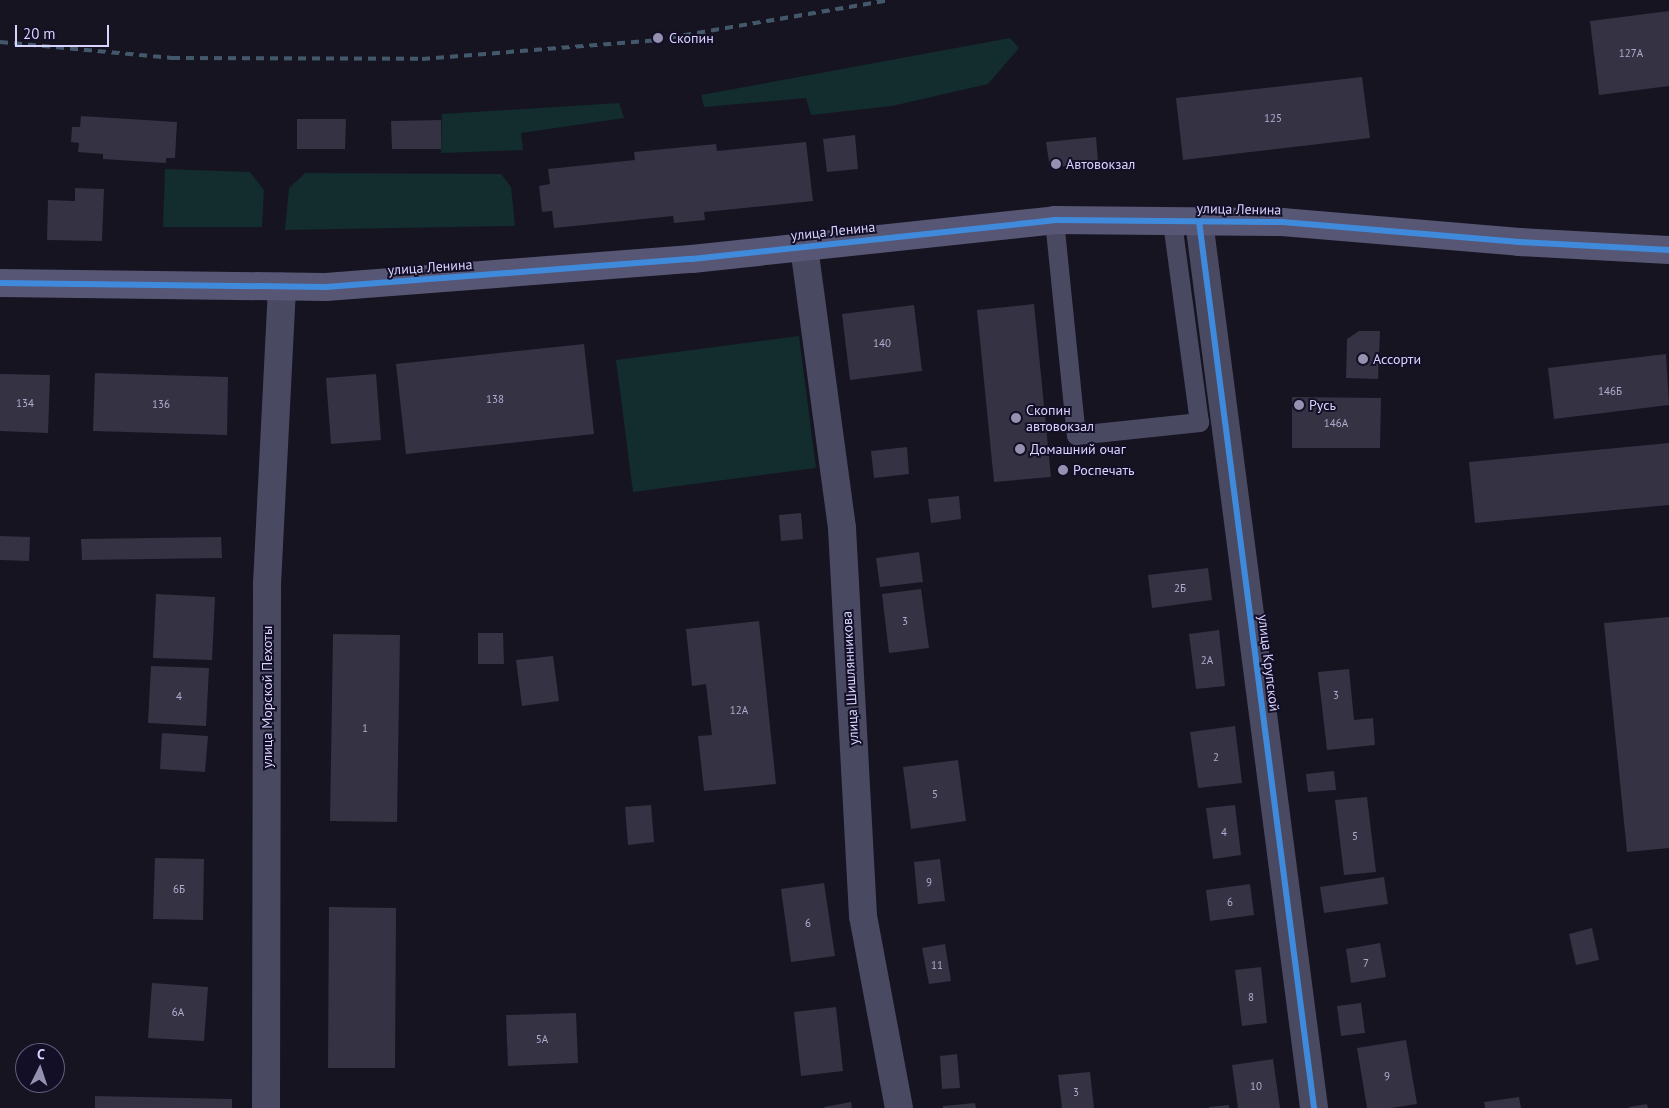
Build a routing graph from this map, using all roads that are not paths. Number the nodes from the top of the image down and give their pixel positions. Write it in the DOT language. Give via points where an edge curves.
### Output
graph roads {
  1 [pos="1054,220"];
  2 [pos="1172,221"];
  3 [pos="1199,221"];
  4 [pos="804,247"];
  5 [pos="1669,250"];
  6 [pos="0,283"];
  7 [pos="282,286"];
  8 [pos="266,1108"];
  9 [pos="898,1108"];
  10 [pos="1314,1108"];
  1 -- 2 [label="street, улица Ленина"];
  1 -- 2 [label="lane" via="1076,436 1199,422"];
  1 -- 4 [label="street, улица Ленина"];
  2 -- 3 [label="street, улица Ленина"];
  3 -- 5 [label="street, улица Ленина" via="1282,222 1519,242"];
  3 -- 10 [label="street, улица Крупской"];
  4 -- 7 [label="street, улица Ленина" via="326,287"];
  4 -- 9 [label="street, улица Шишлянникова" via="842,528 863,916"];
  6 -- 7 [label="street, улица Ленина"];
  7 -- 8 [label="street, улица Морской Пехоты" via="267,584"];
}
